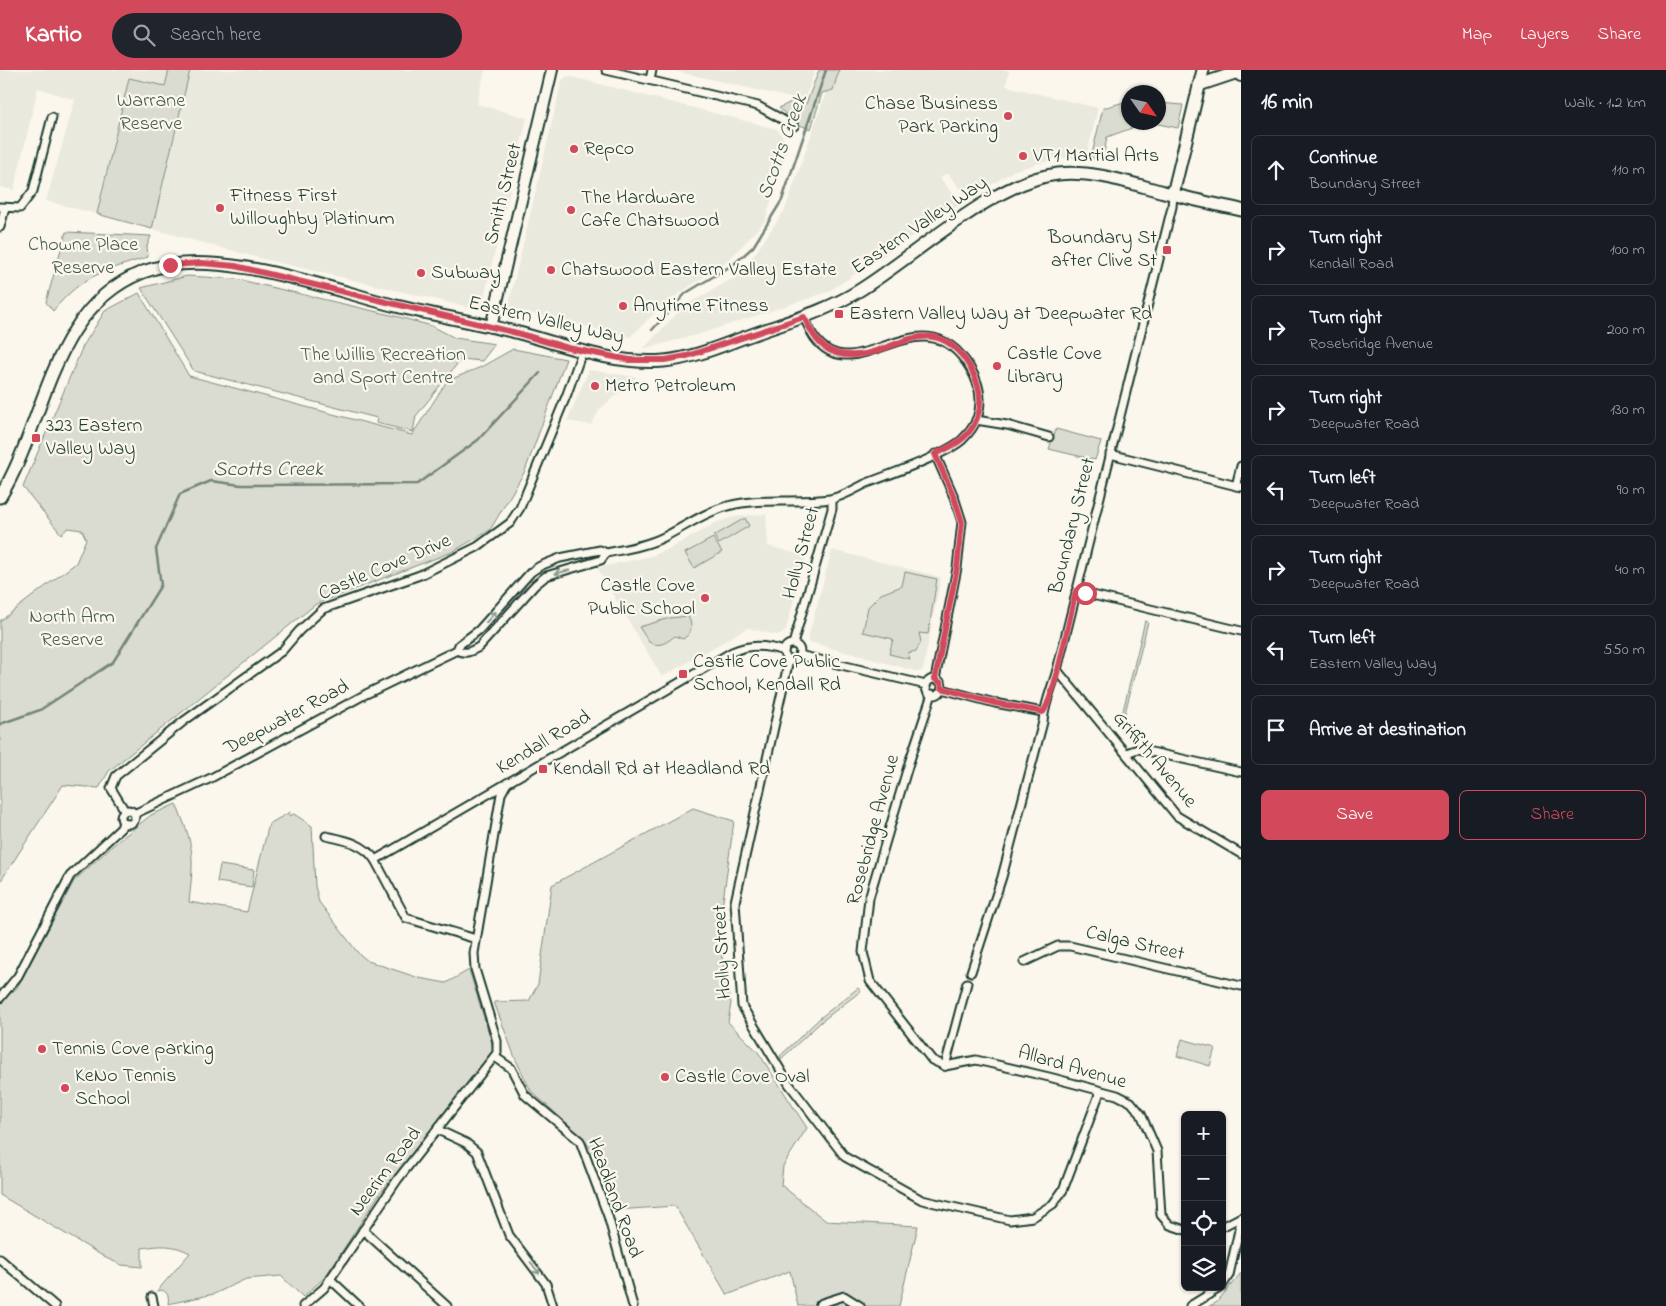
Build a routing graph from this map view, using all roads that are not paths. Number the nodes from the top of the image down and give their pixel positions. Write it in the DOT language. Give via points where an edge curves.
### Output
graph roads {
  1 [pos="552,70"];
  2 [pos="606,70"];
  3 [pos="652,70"];
  4 [pos="1203,70"];
  5 [pos="1240,72"];
  6 [pos="650,80"];
  7 [pos="1199,85"];
  8 [pos="52,117"];
  9 [pos="794,126"];
  10 [pos="1173,194"];
  11 [pos="3,207"];
  12 [pos="1241,210"];
  13 [pos="0,227"];
  14 [pos="804,317"];
  15 [pos="490,327"];
  16 [pos="582,352"];
  17 [pos="976,420"];
  18 [pos="1049,437"];
  19 [pos="935,454"];
  20 [pos="1110,454"];
  21 [pos="1241,466"];
  22 [pos="1238,486"];
  23 [pos="0,497"];
  24 [pos="832,499"];
  25 [pos="606,553"];
  26 [pos="1076,591"];
  27 [pos="1241,631"];
  28 [pos="793,644"];
  29 [pos="456,650"];
  30 [pos="784,651"];
  31 [pos="799,654"];
  32 [pos="789,660"];
  33 [pos="1057,670"];
  34 [pos="935,679"];
  35 [pos="926,684"];
  36 [pos="942,688"];
  37 [pos="932,694"];
  38 [pos="1043,712"];
  39 [pos="1126,753"];
  40 [pos="1241,772"];
  41 [pos="507,784"];
  42 [pos="125,811"];
  43 [pos="134,814"];
  44 [pos="123,822"];
  45 [pos="326,836"];
  46 [pos="1241,854"];
  47 [pos="375,860"];
  48 [pos="476,938"];
  49 [pos="1024,962"];
  50 [pos="970,972"];
  51 [pos="967,983"];
  52 [pos="1241,986"];
  53 [pos="0,998"];
  54 [pos="495,1057"];
  55 [pos="945,1066"];
  56 [pos="1100,1092"];
  57 [pos="438,1130"];
  58 [pos="1241,1219"];
  59 [pos="1226,1225"];
  60 [pos="1181,1229"];
  61 [pos="363,1230"];
  62 [pos="0,1259"];
  63 [pos="330,1279"];
  64 [pos="1226,1280"];
  65 [pos="1215,1291"];
  66 [pos="152,1297"];
  67 [pos="54,1306"];
  68 [pos="154,1306"];
  69 [pos="303,1306"];
  70 [pos="359,1306"];
  71 [pos="446,1306"];
  72 [pos="553,1306"];
  73 [pos="633,1306"];
  74 [pos="819,1306"];
  75 [pos="860,1306"];
  76 [pos="1190,1306"];
  1 -- 15 [label="street, Smith Street"];
  2 -- 6 [label="street"];
  3 -- 6 [label="street"];
  4 -- 7 [label="main road, Boundary Street"];
  5 -- 7 [label="main road"];
  6 -- 9 [label="street" via="758,106"];
  7 -- 10 [label="main road, Boundary Street"];
  8 -- 11 [label="street" via="33,191 20,208"];
  10 -- 12 [label="main road, Eastern Valley Way"];
  10 -- 14 [label="main road, Eastern Valley Way" via="1083,173 1036,178 983,204 861,290"];
  10 -- 20 [label="street, Boundary Street"];
  11 -- 13 [label="street"];
  14 -- 16 [label="main road, Eastern Valley Way" via="687,356 665,360 613,358"];
  14 -- 17 [label="street, Deepwater Road" via="813,337 828,350 838,353 873,351 918,336 934,336 947,341 975,376 980,396"];
  15 -- 16 [label="main road, Eastern Valley Way"];
  15 -- 23 [label="main road, Eastern Valley Way" via="227,265 186,263 145,271 105,294 70,336 16,467"];
  16 -- 42 [label="street, Castle Cove Drive" via="520,508 510,523 477,547 420,575 323,609 282,651 184,721 116,776 111,788"];
  17 -- 18 [label="street"];
  17 -- 19 [label="street, Deepwater Road" via="961,440"];
  19 -- 24 [label="street, Deepwater Road"];
  19 -- 34 [label="street" via="962,522 957,568"];
  20 -- 22 [label="street"];
  20 -- 26 [label="street, Boundary Street"];
  21 -- 22 [label="street"];
  24 -- 25 [label="street, Deepwater Road" via="731,505 710,511 663,538"];
  24 -- 28 [label="street, Holly Street" via="832,509"];
  29 -- 25 [label="street, Deepwater Road, one-way" via="540,566 560,558 600,550"];
  25 -- 29 [label="street, Deepwater Road, one-way" via="601,560 546,576 479,647 470,652"];
  26 -- 27 [label="street"];
  26 -- 33 [label="street, Boundary Street"];
  28 -- 30 [label="street"];
  28 -- 31 [label="street" via="799,649"];
  29 -- 43 [label="street, Deepwater Road"];
  30 -- 32 [label="street"];
  30 -- 41 [label="street, Kendall Road" via="756,645 732,652"];
  31 -- 32 [label="street" via="797,659"];
  31 -- 35 [label="street"];
  32 -- 56 [label="street, Holly Street" via="735,902 742,1006 774,1063 845,1156 922,1200 1010,1220 1033,1217 1053,1204 1063,1190"];
  33 -- 38 [label="street, Boundary Street"];
  33 -- 39 [label="street, Griffith Avenue"];
  34 -- 35 [label="street"];
  34 -- 36 [label="street"];
  35 -- 37 [label="street" via="926,690"];
  36 -- 37 [label="street" via="937,694"];
  36 -- 38 [label="street"];
  37 -- 55 [label="street, Rosebridge Avenue" via="869,898 863,952 870,981 932,1060"];
  38 -- 50 [label="street, Boundary Street" via="1044,722 1002,877"];
  39 -- 40 [label="street" via="1138,749"];
  39 -- 46 [label="street, Griffith Avenue" via="1177,816"];
  41 -- 47 [label="street, Kendall Road"];
  41 -- 48 [label="street" via="501,794"];
  42 -- 43 [label="street"];
  42 -- 44 [label="street" via="121,816"];
  43 -- 44 [label="street" via="132,823"];
  44 -- 53 [label="street" via="70,876 18,976"];
  45 -- 47 [label="street" via="362,847"];
  47 -- 48 [label="street" via="406,918"];
  48 -- 54 [label="street" via="473,961 498,1041"];
  49 -- 52 [label="street, Calga Street" via="1058,946 1070,946"];
  51 -- 55 [label="street"];
  54 -- 57 [label="street, Neerim Road"];
  54 -- 73 [label="street, Headland Road" via="511,1068 525,1095 580,1141 608,1216"];
  55 -- 56 [label="street, Allard Avenue" via="976,1060"];
  56 -- 60 [label="street, Allard Avenue" via="1131,1102 1141,1114 1157,1151 1161,1215 1170,1225"];
  57 -- 61 [label="street, Neerim Road" via="398,1179"];
  57 -- 72 [label="street, one-way" via="477,1152 509,1235 546,1284"];
  58 -- 59 [label="street"];
  58 -- 64 [label="street"];
  61 -- 63 [label="street, Neerim Road"];
  61 -- 71 [label="street"];
  62 -- 67 [label="street"];
  63 -- 69 [label="street, Neerim Road" via="316,1297"];
  63 -- 70 [label="street"];
  65 -- 76 [label="street"];
  66 -- 68 [label="street"];
  74 -- 75 [label="street" via="844,1296"];
}
